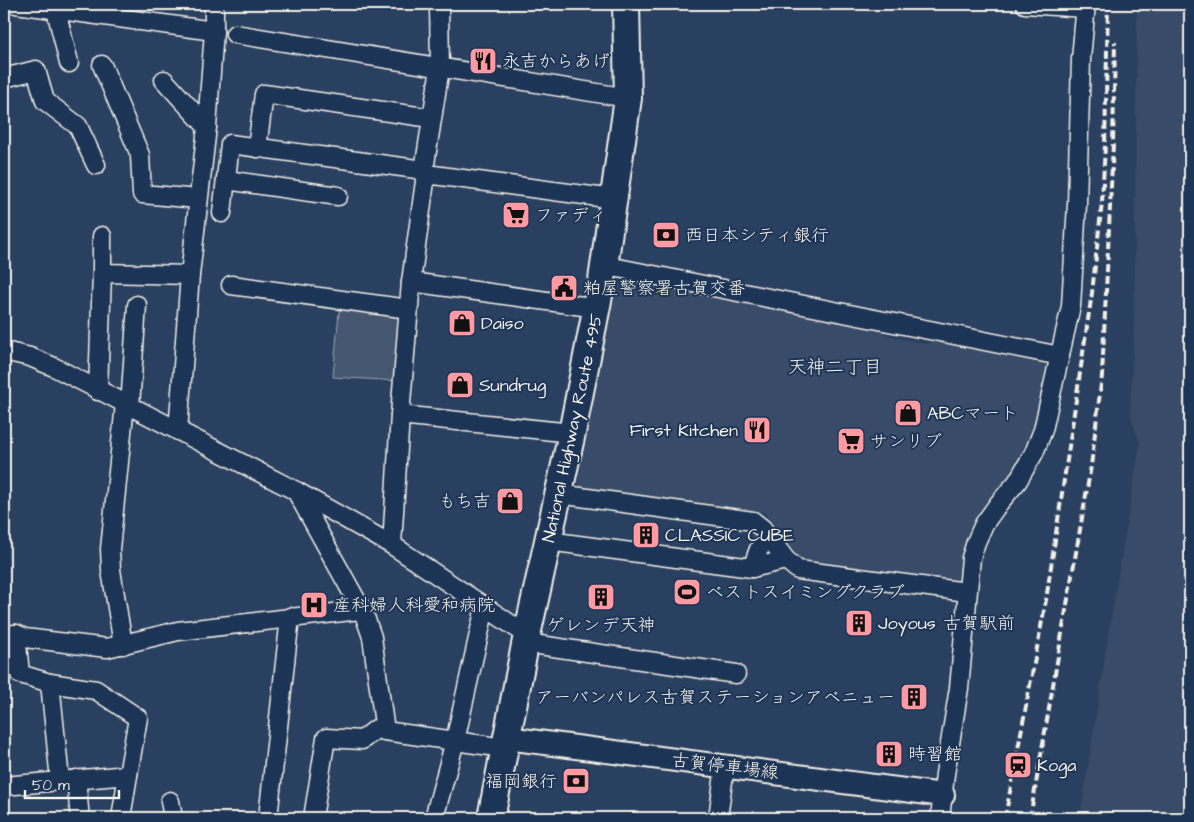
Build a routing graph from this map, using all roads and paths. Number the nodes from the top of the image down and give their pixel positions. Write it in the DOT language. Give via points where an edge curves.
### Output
graph roads {
  1 [pos="16,4"];
  2 [pos="214,4"];
  3 [pos="439,4"];
  4 [pos="626,4"];
  5 [pos="1025,4"];
  6 [pos="1086,6"];
  7 [pos="56,7"];
  8 [pos="214,31"];
  9 [pos="235,34"];
  10 [pos="69,63"];
  11 [pos="102,65"];
  12 [pos="440,68"];
  13 [pos="4,78"];
  14 [pos="164,80"];
  15 [pos="628,98"];
  16 [pos="431,118"];
  17 [pos="207,127"];
  18 [pos="257,148"];
  19 [pos="96,165"];
  20 [pos="425,172"];
  21 [pos="226,180"];
  22 [pos="338,196"];
  23 [pos="198,199"];
  24 [pos="614,199"];
  25 [pos="222,213"];
  26 [pos="102,236"];
  27 [pos="603,265"];
  28 [pos="102,273"];
  29 [pos="190,275"];
  30 [pos="411,282"];
  31 [pos="231,285"];
  32 [pos="137,305"];
  33 [pos="597,308"];
  34 [pos="409,309"];
  35 [pos="4,351"];
  36 [pos="1060,356"];
  37 [pos="98,391"];
  38 [pos="128,405"];
  39 [pos="400,415"];
  40 [pos="178,431"];
  41 [pos="572,433"];
  42 [pos="296,491"];
  43 [pos="559,494"];
  44 [pos="769,537"];
  45 [pos="548,541"];
  46 [pos="392,545"];
  47 [pos="786,560"];
  48 [pos="752,568"];
  49 [pos="967,592"];
  50 [pos="485,608"];
  51 [pos="360,610"];
  52 [pos="290,617"];
  53 [pos="10,634"];
  54 [pos="527,639"];
  55 [pos="123,645"];
  56 [pos="736,674"];
  57 [pos="50,683"];
  58 [pos="384,731"];
  59 [pos="507,738"];
  60 [pos="455,740"];
  61 [pos="725,766"];
  62 [pos="128,775"];
  63 [pos="68,780"];
  64 [pos="4,786"];
  65 [pos="943,795"];
  66 [pos="80,818"];
  67 [pos="122,818"];
  68 [pos="268,818"];
  69 [pos="313,818"];
  70 [pos="434,818"];
  71 [pos="491,818"];
  72 [pos="718,818"];
  73 [pos="940,818"];
  1 -- 7 [label="street"];
  2 -- 8 [label="street"];
  3 -- 12 [label="street"];
  4 -- 15 [label="highway, National Highway Route 495"];
  5 -- 6 [label="street"];
  6 -- 36 [label="street" via="1070,306"];
  7 -- 8 [label="street"];
  7 -- 10 [label="street"];
  8 -- 17 [label="street"];
  9 -- 12 [label="street"];
  11 -- 23 [label="street" via="140,155 142,194"];
  12 -- 15 [label="street"];
  12 -- 16 [label="street"];
  13 -- 19 [label="street" via="36,70 45,101 78,126"];
  14 -- 17 [label="street"];
  15 -- 24 [label="highway, National Highway Route 495"];
  16 -- 18 [label="street" via="264,94"];
  16 -- 20 [label="street"];
  17 -- 23 [label="street"];
  18 -- 20 [label="street"];
  18 -- 21 [label="street" via="230,144"];
  20 -- 24 [label="street"];
  20 -- 30 [label="street"];
  21 -- 22 [label="street"];
  21 -- 25 [label="street"];
  23 -- 29 [label="street"];
  24 -- 27 [label="highway, National Highway Route 495"];
  26 -- 28 [label="street"];
  27 -- 33 [label="highway, National Highway Route 495"];
  27 -- 36 [label="street"];
  28 -- 29 [label="street"];
  28 -- 37 [label="street"];
  29 -- 40 [label="street"];
  30 -- 33 [label="street"];
  30 -- 34 [label="street"];
  31 -- 34 [label="street"];
  32 -- 38 [label="street"];
  33 -- 41 [label="highway, National Highway Route 495"];
  34 -- 39 [label="street"];
  35 -- 37 [label="street" via="38,361"];
  36 -- 49 [label="street" via="1043,430 1017,482 984,524 971,558"];
  37 -- 38 [label="street"];
  38 -- 40 [label="street"];
  38 -- 55 [label="street" via="110,549"];
  39 -- 41 [label="street"];
  39 -- 46 [label="street"];
  40 -- 42 [label="street"];
  41 -- 43 [label="highway, National Highway Route 495"];
  42 -- 46 [label="street"];
  42 -- 51 [label="street"];
  43 -- 44 [label="street" via="754,521"];
  43 -- 45 [label="highway, National Highway Route 495"];
  44 -- 47 [label="street"];
  44 -- 48 [label="street" via="759,548"];
  45 -- 48 [label="street"];
  45 -- 54 [label="highway, National Highway Route 495"];
  46 -- 50 [label="street"];
  47 -- 48 [label="street"];
  47 -- 49 [label="street" via="798,570"];
  49 -- 65 [label="street" via="959,688"];
  50 -- 54 [label="street"];
  50 -- 60 [label="street"];
  51 -- 52 [label="street"];
  51 -- 58 [label="street" via="372,637"];
  52 -- 55 [label="street" via="178,631"];
  52 -- 68 [label="street"];
  53 -- 55 [label="street" via="107,648"];
  53 -- 57 [label="street" via="20,674"];
  54 -- 56 [label="street"];
  54 -- 59 [label="highway, National Highway Route 495"];
  57 -- 62 [label="street" via="96,690 138,718"];
  57 -- 63 [label="street"];
  58 -- 60 [label="street"];
  58 -- 69 [label="street" via="376,729 362,740 326,738"];
  59 -- 60 [label="street" via="497,747"];
  59 -- 61 [label="main road, 古賀停車場線"];
  59 -- 71 [label="highway, National Highway Route 495"];
  60 -- 70 [label="street"];
  61 -- 65 [label="main road, 古賀停車場線"];
  61 -- 72 [label="street"];
  62 -- 63 [label="street"];
  62 -- 67 [label="street"];
  63 -- 64 [label="street"];
  63 -- 66 [label="street"];
  65 -- 73 [label="street"];
}
